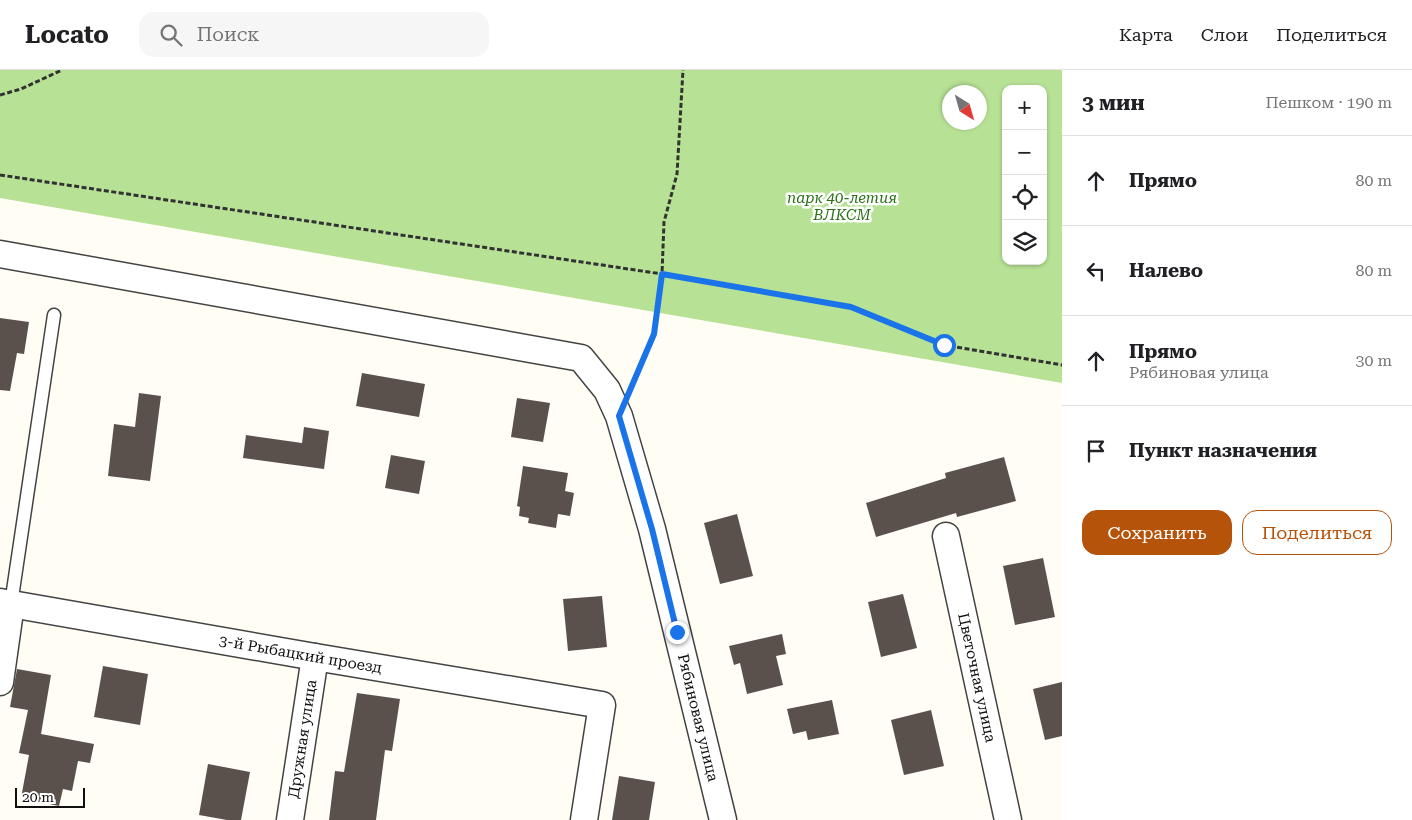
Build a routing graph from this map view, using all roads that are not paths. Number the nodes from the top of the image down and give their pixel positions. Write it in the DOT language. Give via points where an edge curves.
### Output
graph roads {
  1 [pos="0,254"];
  2 [pos="54,315"];
  3 [pos="946,536"];
  4 [pos="6,603"];
  5 [pos="315,657"];
  6 [pos="0,682"];
  7 [pos="290,820"];
  8 [pos="584,820"];
  9 [pos="723,820"];
  10 [pos="1008,820"];
  1 -- 9 [label="street, Рябиновая улица" via="581,358 607,390 619,416 652,529"];
  2 -- 4 [label="lane"];
  3 -- 10 [label="street, Цветочная улица"];
  4 -- 5 [label="street, 3-й Рыбацкий проезд"];
  4 -- 6 [label="street"];
  5 -- 7 [label="street, Дружная улица"];
  5 -- 8 [label="street, 3-й Рыбацкий проезд" via="602,705"];
}
